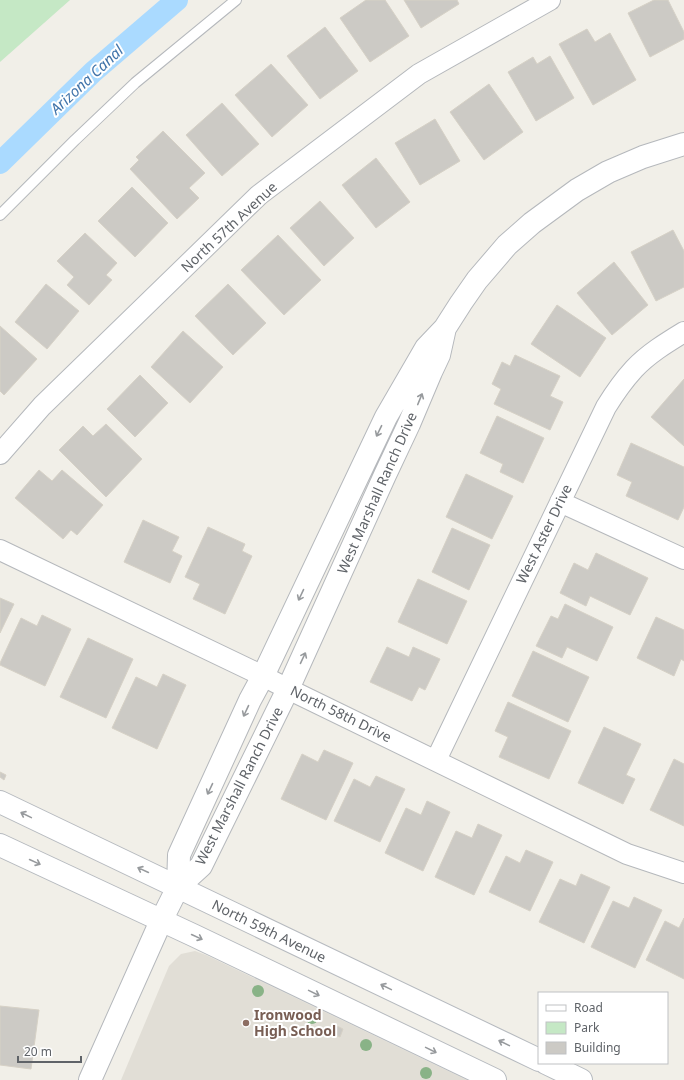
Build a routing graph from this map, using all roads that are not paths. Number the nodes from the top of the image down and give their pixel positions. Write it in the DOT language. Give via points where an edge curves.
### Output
graph roads {
  1 [pos="236,0"];
  2 [pos="550,0"];
  3 [pos="684,144"];
  4 [pos="0,215"];
  5 [pos="445,328"];
  6 [pos="684,332"];
  7 [pos="0,454"];
  8 [pos="560,502"];
  9 [pos="0,550"];
  10 [pos="684,559"];
  11 [pos="263,676"];
  12 [pos="288,689"];
  13 [pos="436,760"];
  14 [pos="0,802"];
  15 [pos="0,845"];
  16 [pos="684,873"];
  17 [pos="178,887"];
  18 [pos="161,921"];
  19 [pos="538,1060"];
  20 [pos="548,1064"];
  21 [pos="90,1080"];
  22 [pos="495,1080"];
  23 [pos="581,1080"];
  1 -- 4 [label="lane" via="135,83"];
  2 -- 7 [label="street, North 57th Avenue" via="418,74 259,195 42,406"];
  3 -- 5 [label="street, West Marshall Ranch Drive" via="608,172 576,190 532,223 507,246 477,280"];
  5 -- 11 [label="street, West Marshall Ranch Drive, one-way" via="426,348 386,417"];
  12 -- 5 [label="street, West Marshall Ranch Drive, one-way" via="419,401 439,355"];
  6 -- 8 [label="street, West Aster Drive" via="634,368 620,386 606,407"];
  8 -- 10 [label="street"];
  8 -- 13 [label="street, West Aster Drive"];
  9 -- 11 [label="street, North 58th Drive"];
  11 -- 12 [label="street, North 58th Drive"];
  11 -- 17 [label="street, West Marshall Ranch Drive, one-way" via="179,855"];
  12 -- 13 [label="street, North 58th Drive"];
  12 -- 17 [label="street, West Marshall Ranch Drive" via="201,866"];
  13 -- 16 [label="street, North 58th Drive" via="627,854"];
  17 -- 14 [label="street, North 59th Avenue, one-way"];
  15 -- 18 [label="street, one-way"];
  17 -- 18 [label="street"];
  19 -- 17 [label="street, North 59th Avenue, one-way"];
  18 -- 21 [label="street"];
  18 -- 22 [label="street, one-way"];
  20 -- 23 [label="street"];
}
